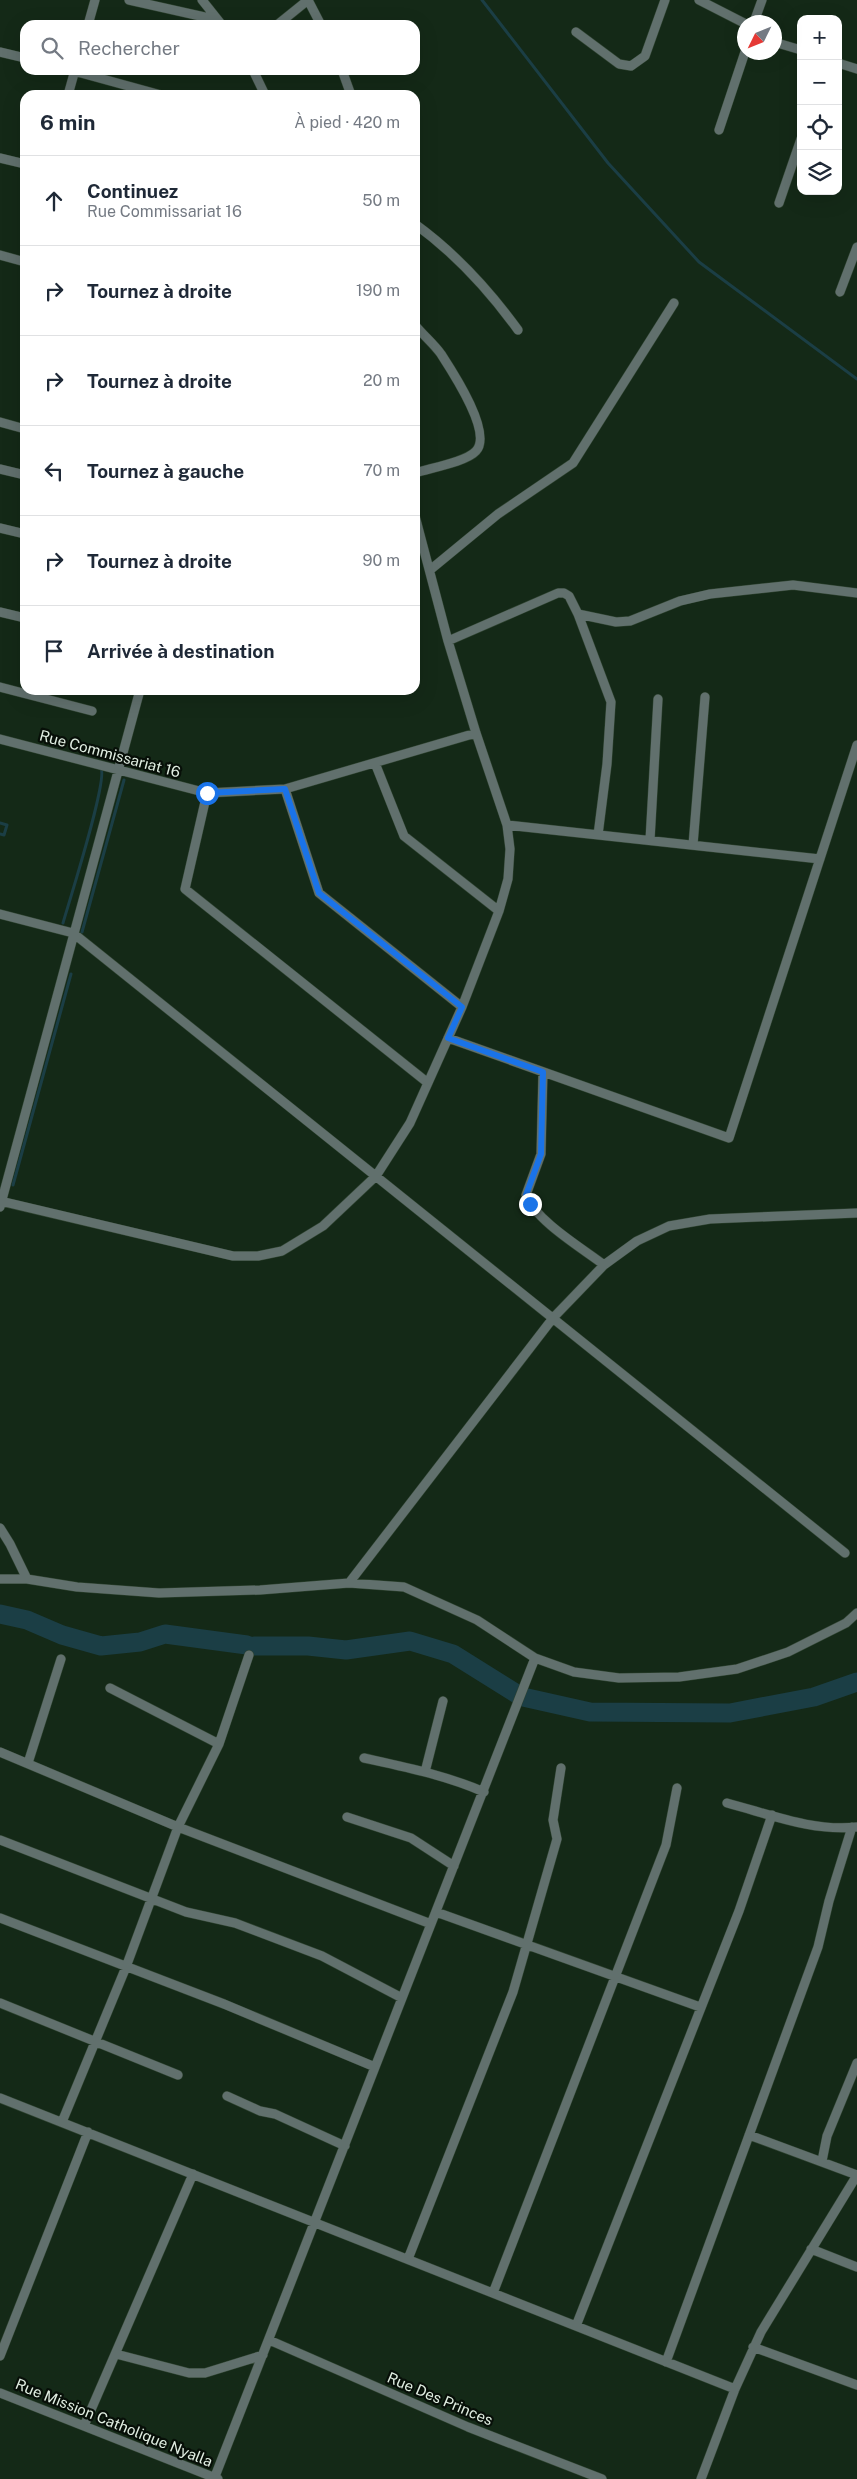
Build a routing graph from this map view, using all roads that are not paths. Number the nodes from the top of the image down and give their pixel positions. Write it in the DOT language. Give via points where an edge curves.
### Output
graph roads {
  1 [pos="95,0"];
  2 [pos="129,0"];
  3 [pos="202,0"];
  4 [pos="308,0"];
  5 [pos="665,0"];
  6 [pos="700,0"];
  7 [pos="762,0"];
  8 [pos="757,15"];
  9 [pos="737,19"];
  10 [pos="89,20"];
  11 [pos="212,20"];
  12 [pos="218,20"];
  13 [pos="283,20"];
  14 [pos="319,20"];
  15 [pos="576,32"];
  16 [pos="782,44"];
  17 [pos="797,49"];
  18 [pos="0,52"];
  19 [pos="20,57"];
  20 [pos="742,60"];
  21 [pos="842,63"];
  22 [pos="857,69"];
  23 [pos="72,75"];
  24 [pos="91,75"];
  25 [pos="255,75"];
  26 [pos="344,75"];
  27 [pos="69,90"];
  28 [pos="143,90"];
  29 [pos="262,90"];
  30 [pos="349,90"];
  31 [pos="719,130"];
  32 [pos="798,150"];
  33 [pos="0,158"];
  34 [pos="20,163"];
  35 [pos="779,203"];
  36 [pos="420,228"];
  37 [pos="857,247"];
  38 [pos="0,255"];
  39 [pos="20,258"];
  40 [pos="840,292"];
  41 [pos="674,303"];
  42 [pos="518,330"];
  43 [pos="420,331"];
  44 [pos="0,422"];
  45 [pos="20,428"];
  46 [pos="0,469"];
  47 [pos="420,472"];
  48 [pos="20,474"];
  49 [pos="0,528"];
  50 [pos="20,533"];
  51 [pos="420,534"];
  52 [pos="430,570"];
  53 [pos="857,593"];
  54 [pos="0,612"];
  55 [pos="578,614"];
  56 [pos="20,617"];
  57 [pos="448,641"];
  58 [pos="0,687"];
  59 [pos="20,692"];
  60 [pos="31,695"];
  61 [pos="139,695"];
  62 [pos="705,697"];
  63 [pos="658,699"];
  64 [pos="92,711"];
  65 [pos="476,733"];
  66 [pos="0,739"];
  67 [pos="857,745"];
  68 [pos="376,762"];
  69 [pos="118,771"];
  70 [pos="285,789"];
  71 [pos="207,793"];
  72 [pos="507,825"];
  73 [pos="598,835"];
  74 [pos="650,840"];
  75 [pos="693,845"];
  76 [pos="820,859"];
  77 [pos="499,911"];
  78 [pos="0,914"];
  79 [pos="73,932"];
  80 [pos="462,1007"];
  81 [pos="448,1038"];
  82 [pos="543,1072"];
  83 [pos="428,1083"];
  84 [pos="376,1176"];
  85 [pos="1,1203"];
  86 [pos="857,1213"];
  87 [pos="604,1265"];
  88 [pos="553,1318"];
  89 [pos="0,1528"];
  90 [pos="845,1553"];
  91 [pos="0,1579"];
  92 [pos="27,1579"];
  93 [pos="349,1583"];
  94 [pos="857,1613"];
  95 [pos="249,1655"];
  96 [pos="535,1658"];
  97 [pos="61,1659"];
  98 [pos="110,1688"];
  99 [pos="443,1701"];
  100 [pos="219,1744"];
  101 [pos="0,1752"];
  102 [pos="364,1758"];
  103 [pos="28,1763"];
  104 [pos="561,1768"];
  105 [pos="425,1772"];
  106 [pos="677,1788"];
  107 [pos="484,1792"];
  108 [pos="727,1803"];
  109 [pos="772,1815"];
  110 [pos="347,1817"];
  111 [pos="178,1827"];
  112 [pos="854,1827"];
  113 [pos="0,1840"];
  114 [pos="454,1866"];
  115 [pos="151,1899"];
  116 [pos="436,1912"];
  117 [pos="0,1918"];
  118 [pos="431,1924"];
  119 [pos="526,1945"];
  120 [pos="126,1967"];
  121 [pos="616,1976"];
  122 [pos="402,1998"];
  123 [pos="0,2003"];
  124 [pos="700,2007"];
  125 [pos="95,2041"];
  126 [pos="857,2063"];
  127 [pos="375,2067"];
  128 [pos="178,2075"];
  129 [pos="227,2096"];
  130 [pos="0,2098"];
  131 [pos="62,2122"];
  132 [pos="88,2132"];
  133 [pos="749,2135"];
  134 [pos="344,2146"];
  135 [pos="822,2161"];
  136 [pos="193,2174"];
  137 [pos="857,2175"];
  138 [pos="315,2222"];
  139 [pos="810,2249"];
  140 [pos="408,2259"];
  141 [pos="857,2267"];
  142 [pos="493,2293"];
  143 [pos="576,2326"];
  144 [pos="269,2340"];
  145 [pos="753,2347"];
  146 [pos="116,2354"];
  147 [pos="263,2355"];
  148 [pos="0,2356"];
  149 [pos="666,2362"];
  150 [pos="857,2385"];
  151 [pos="735,2389"];
  152 [pos="0,2393"];
  153 [pos="84,2426"];
  154 [pos="216,2479"];
  155 [pos="602,2479"];
  156 [pos="701,2479"];
  1 -- 10 [label="street"];
  2 -- 11 [label="street"];
  3 -- 12 [label="street"];
  4 -- 13 [label="street"];
  4 -- 14 [label="street"];
  5 -- 15 [label="street" via="645,56 630,66 619,64"];
  6 -- 9 [label="street"];
  7 -- 8 [label="street"];
  16 -- 17 [label="street"];
  18 -- 19 [label="street"];
  20 -- 31 [label="street"];
  21 -- 22 [label="street"];
  23 -- 27 [label="street"];
  24 -- 28 [label="street"];
  25 -- 29 [label="street"];
  26 -- 30 [label="street"];
  32 -- 35 [label="street"];
  33 -- 34 [label="street"];
  36 -- 42 [label="street" via="495,298"];
  37 -- 40 [label="street"];
  38 -- 39 [label="street"];
  41 -- 52 [label="street" via="573,464 498,514"];
  43 -- 47 [label="street" via="440,353 473,410 480,442 478,450 469,457"];
  44 -- 45 [label="street"];
  46 -- 48 [label="street"];
  49 -- 50 [label="street"];
  51 -- 52 [label="street"];
  52 -- 57 [label="street"];
  53 -- 55 [label="street" via="793,585 710,594 680,601 630,621 616,622"];
  54 -- 56 [label="street"];
  55 -- 57 [label="street" via="569,596 558,593"];
  55 -- 73 [label="street" via="611,702"];
  57 -- 65 [label="street"];
  58 -- 59 [label="street"];
  60 -- 64 [label="street"];
  61 -- 69 [label="street"];
  62 -- 75 [label="street"];
  63 -- 74 [label="street"];
  65 -- 68 [label="street, Rue Commissariat 16"];
  65 -- 72 [label="street"];
  66 -- 69 [label="street, Rue Commissariat 16"];
  67 -- 76 [label="street"];
  68 -- 70 [label="street, Rue Commissariat 16"];
  68 -- 77 [label="street" via="404,836"];
  69 -- 71 [label="street, Rue Commissariat 16"];
  69 -- 79 [label="street"];
  70 -- 71 [label="street, Rue Commissariat 16"];
  70 -- 80 [label="street" via="319,893"];
  71 -- 83 [label="street" via="185,889"];
  72 -- 73 [label="street"];
  72 -- 77 [label="street" via="510,849 508,879"];
  73 -- 74 [label="street"];
  74 -- 75 [label="street"];
  75 -- 76 [label="street"];
  76 -- 82 [label="street" via="729,1138"];
  77 -- 80 [label="street"];
  78 -- 79 [label="street"];
  79 -- 84 [label="street"];
  79 -- 85 [label="street"];
  80 -- 81 [label="street"];
  81 -- 82 [label="street"];
  81 -- 83 [label="street"];
  82 -- 87 [label="street" via="541,1154 526,1195 530,1204 552,1225"];
  83 -- 84 [label="street" via="410,1123"];
  84 -- 85 [label="street" via="323,1226 282,1251 258,1256 232,1256"];
  84 -- 88 [label="street"];
  86 -- 87 [label="street" via="710,1219 670,1226 637,1240"];
  87 -- 88 [label="street"];
  88 -- 90 [label="street"];
  88 -- 93 [label="street"];
  89 -- 92 [label="street"];
  91 -- 92 [label="street"];
  92 -- 93 [label="street" via="77,1587 159,1593"];
  93 -- 96 [label="street" via="404,1587 429,1597 477,1620"];
  94 -- 96 [label="street" via="846,1623 788,1652 737,1669 619,1678 574,1672"];
  95 -- 100 [label="street"];
  96 -- 107 [label="street"];
  97 -- 103 [label="street"];
  98 -- 100 [label="street"];
  99 -- 105 [label="street"];
  100 -- 111 [label="street"];
  101 -- 103 [label="street"];
  102 -- 105 [label="street"];
  103 -- 111 [label="street"];
  104 -- 119 [label="street" via="553,1820 557,1839"];
  105 -- 107 [label="street"];
  106 -- 121 [label="street" via="666,1845"];
  107 -- 114 [label="street"];
  108 -- 109 [label="street"];
  109 -- 112 [label="street" via="833,1828"];
  109 -- 124 [label="street" via="739,1911"];
  110 -- 114 [label="street" via="412,1838"];
  111 -- 115 [label="street"];
  111 -- 118 [label="street"];
  112 -- 133 [label="street" via="829,1900 818,1947"];
  113 -- 115 [label="street"];
  114 -- 116 [label="street"];
  115 -- 120 [label="street"];
  115 -- 122 [label="street" via="186,1912 235,1923 322,1956"];
  116 -- 118 [label="street"];
  116 -- 119 [label="street"];
  117 -- 120 [label="street"];
  118 -- 122 [label="street"];
  119 -- 121 [label="street"];
  119 -- 140 [label="street" via="512,1992"];
  120 -- 125 [label="street"];
  120 -- 127 [label="street" via="276,2024"];
  121 -- 124 [label="street"];
  121 -- 142 [label="street"];
  122 -- 127 [label="street"];
  123 -- 125 [label="street"];
  124 -- 143 [label="street"];
  125 -- 128 [label="street"];
  125 -- 131 [label="street"];
  126 -- 135 [label="street" via="827,2136"];
  127 -- 134 [label="street"];
  129 -- 134 [label="street"];
  130 -- 131 [label="street"];
  131 -- 132 [label="street"];
  132 -- 136 [label="street"];
  132 -- 148 [label="street"];
  133 -- 135 [label="street"];
  133 -- 149 [label="street"];
  134 -- 138 [label="street"];
  135 -- 137 [label="street"];
  136 -- 138 [label="street"];
  136 -- 146 [label="street"];
  137 -- 139 [label="street"];
  138 -- 140 [label="street"];
  138 -- 144 [label="street"];
  139 -- 141 [label="street"];
  139 -- 145 [label="street"];
  140 -- 142 [label="street"];
  142 -- 143 [label="street"];
  143 -- 149 [label="street"];
  144 -- 147 [label="street"];
  144 -- 155 [label="street, Rue Des Princes" via="468,2428"];
  145 -- 150 [label="street"];
  145 -- 151 [label="street"];
  146 -- 147 [label="street" via="189,2373 205,2373"];
  146 -- 153 [label="street"];
  147 -- 154 [label="street"];
  149 -- 151 [label="street"];
  151 -- 156 [label="street"];
  152 -- 153 [label="street, Rue Mission Catholique Nyalla"];
  153 -- 154 [label="street, Rue Mission Catholique Nyalla"];
}
